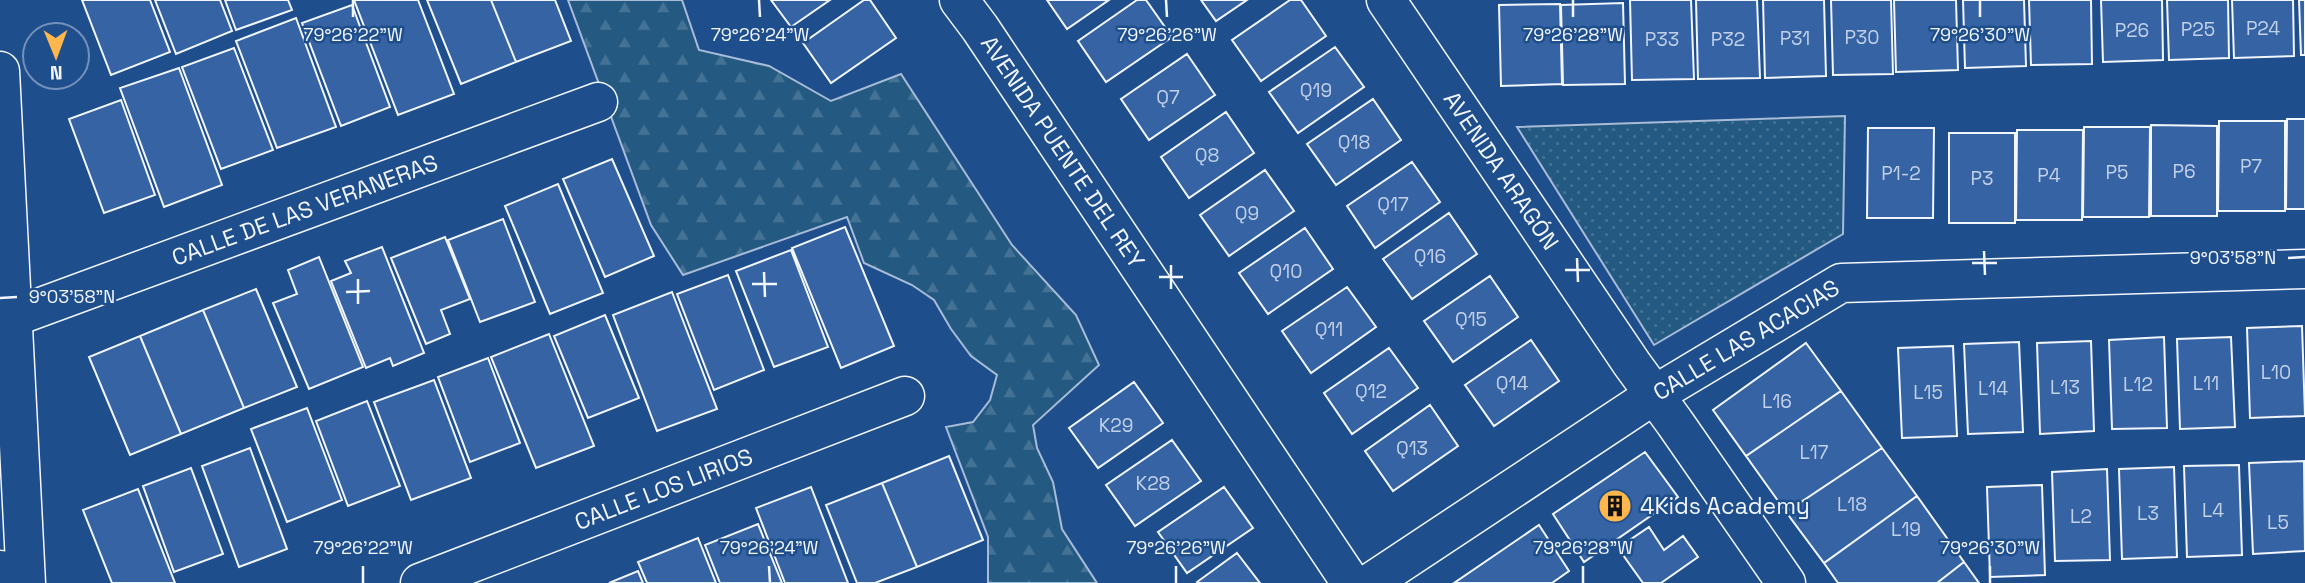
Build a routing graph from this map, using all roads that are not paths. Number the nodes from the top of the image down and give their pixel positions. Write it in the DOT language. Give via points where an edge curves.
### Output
graph roads {
  1 [pos="960,0"];
  2 [pos="1387,0"];
  3 [pos="0,71"];
  4 [pos="598,102"];
  5 [pos="2305,269"];
  6 [pos="11,318"];
  7 [pos="1654,395"];
  8 [pos="905,396"];
  9 [pos="17,576"];
  10 [pos="420,583"];
  11 [pos="1351,583"];
  12 [pos="1370,583"];
  13 [pos="1786,583"];
  1 -- 11 [label="street, AVENIDA PUENTE DEL REY"];
  2 -- 7 [label="street, AVENIDA ARAGÓN"];
  3 -- 6 [label="street"];
  4 -- 6 [label="street, CALLE DE LAS VERANERAS"];
  5 -- 7 [label="street, CALLE LAS ACACIAS" via="1842,283"];
  6 -- 9 [label="street"];
  7 -- 12 [label="street, CALLE LAS ACACIAS"];
  7 -- 13 [label="street, AVENIDA ARAGÓN"];
  8 -- 10 [label="street, CALLE LOS LIRIOS"];
}
